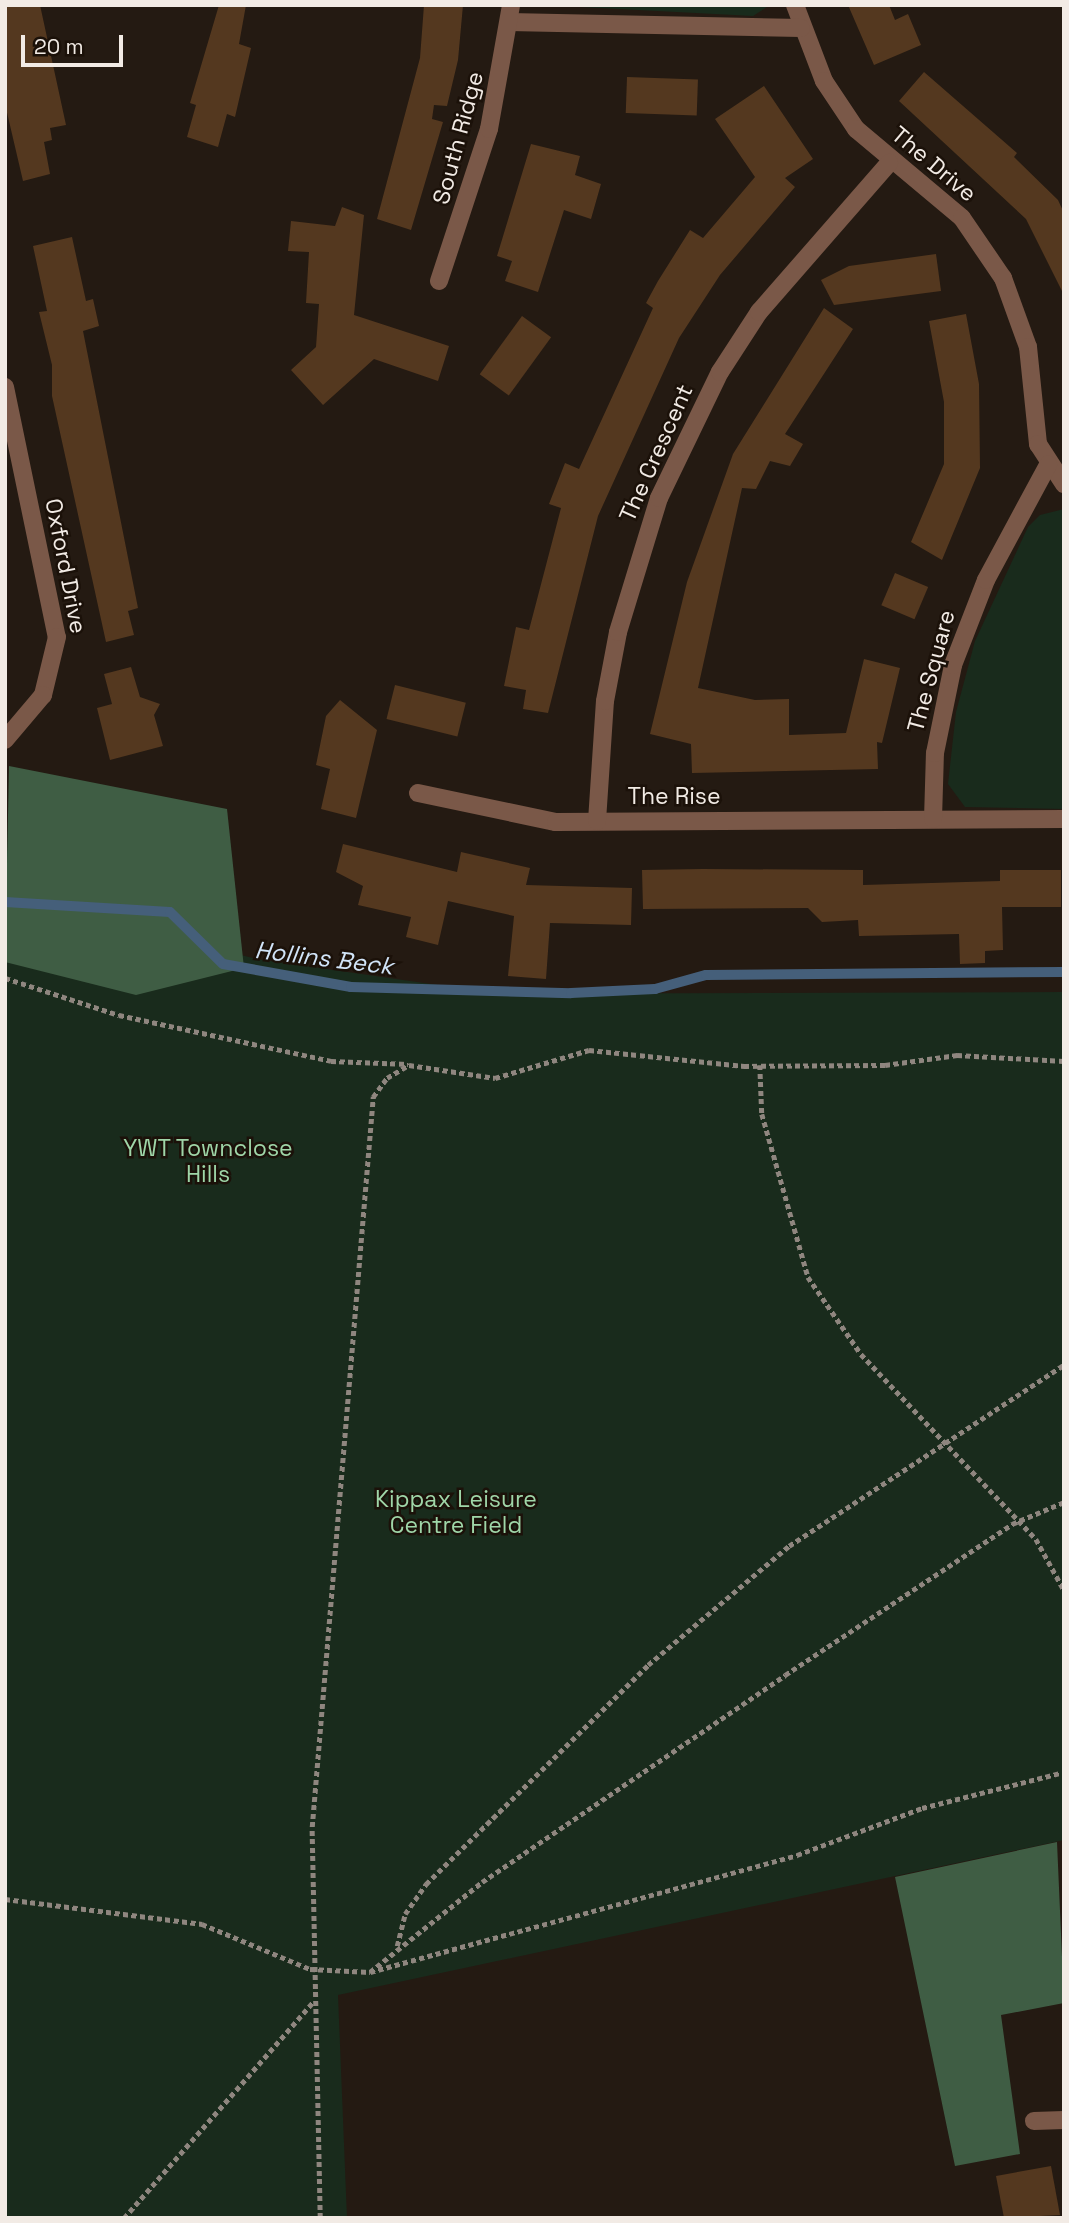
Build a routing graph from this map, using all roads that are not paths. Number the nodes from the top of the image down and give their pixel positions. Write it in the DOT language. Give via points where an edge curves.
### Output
graph roads {
  1 [pos="795,5"];
  2 [pos="510,14"];
  3 [pos="802,28"];
  4 [pos="889,163"];
  5 [pos="439,281"];
  6 [pos="5,387"];
  7 [pos="1048,466"];
  8 [pos="1064,484"];
  9 [pos="5,740"];
  10 [pos="418,793"];
  11 [pos="933,819"];
  12 [pos="1064,819"];
  13 [pos="597,821"];
  14 [pos="1064,2120"];
  15 [pos="1034,2121"];
  1 -- 3 [label="street, The Drive"];
  2 -- 3 [label="street"];
  2 -- 5 [label="street, South Ridge" via="489,129"];
  3 -- 4 [label="street, The Drive" via="839,106"];
  4 -- 7 [label="street, The Drive" via="962,218 1003,278 1028,347 1038,444"];
  4 -- 13 [label="street, The Crescent" via="759,312 668,476 618,632 605,701"];
  6 -- 9 [label="street, Oxford Drive" via="57,637 43,695"];
  7 -- 8 [label="street, The Drive"];
  7 -- 11 [label="street, The Square" via="986,580 953,665 934,754"];
  10 -- 13 [label="street, The Rise" via="509,816"];
  11 -- 12 [label="street"];
  11 -- 13 [label="street, The Rise"];
  14 -- 15 [label="street"];
}
